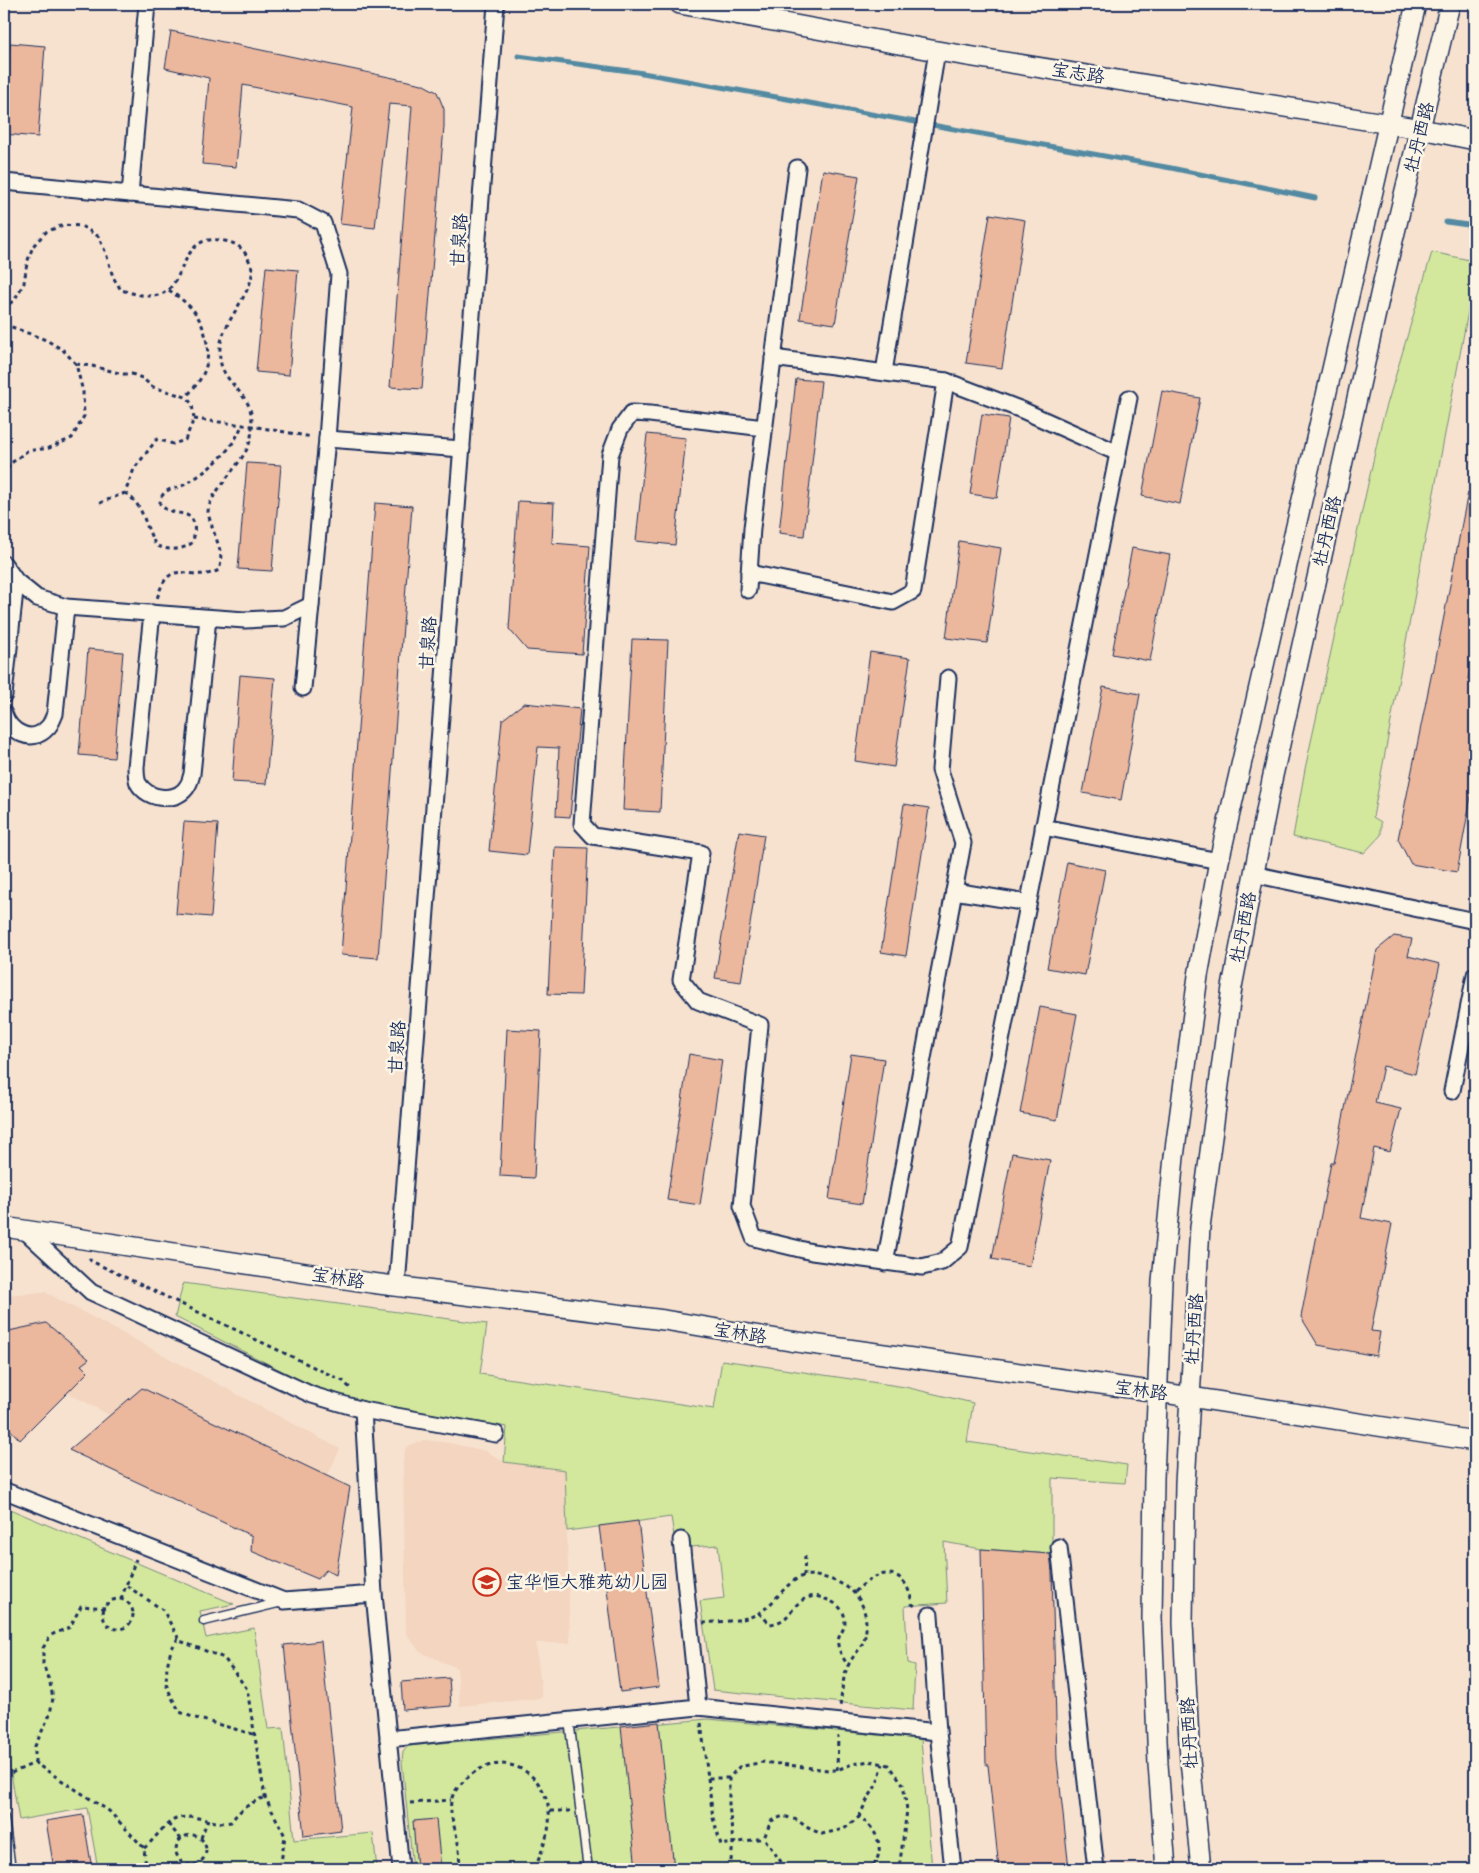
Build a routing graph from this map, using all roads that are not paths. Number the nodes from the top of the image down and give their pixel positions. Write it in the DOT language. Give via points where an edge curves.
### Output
graph roads {
  1 [pos="147,4"];
  2 [pos="496,4"];
  3 [pos="680,4"];
  4 [pos="1416,4"];
  5 [pos="1450,4"];
  6 [pos="937,51"];
  7 [pos="1389,124"];
  8 [pos="1421,129"];
  9 [pos="1475,140"];
  10 [pos="797,168"];
  11 [pos="4,182"];
  12 [pos="130,194"];
  13 [pos="773,358"];
  14 [pos="884,372"];
  15 [pos="946,381"];
  16 [pos="1129,398"];
  17 [pos="764,428"];
  18 [pos="327,439"];
  19 [pos="462,449"];
  20 [pos="1118,452"];
  21 [pos="4,564"];
  22 [pos="749,573"];
  23 [pos="16,581"];
  24 [pos="748,590"];
  25 [pos="311,605"];
  26 [pos="66,607"];
  27 [pos="152,613"];
  28 [pos="208,618"];
  29 [pos="948,678"];
  30 [pos="303,688"];
  31 [pos="4,695"];
  32 [pos="4,714"];
  33 [pos="1043,827"];
  34 [pos="1219,861"];
  35 [pos="1253,874"];
  36 [pos="954,891"];
  37 [pos="1028,903"];
  38 [pos="1475,921"];
  39 [pos="1475,975"];
  40 [pos="1452,1092"];
  41 [pos="4,1227"];
  42 [pos="24,1230"];
  43 [pos="884,1263"];
  44 [pos="397,1286"];
  45 [pos="1158,1392"];
  46 [pos="1189,1397"];
  47 [pos="363,1410"];
  48 [pos="496,1434"];
  49 [pos="1475,1441"];
  50 [pos="4,1493"];
  51 [pos="681,1540"];
  52 [pos="1059,1547"];
  53 [pos="374,1594"];
  54 [pos="287,1601"];
  55 [pos="930,1615"];
  56 [pos="204,1622"];
  57 [pos="698,1708"];
  58 [pos="569,1720"];
  59 [pos="938,1732"];
  60 [pos="388,1739"];
  61 [pos="4,1818"];
  62 [pos="11,1869"];
  63 [pos="401,1869"];
  64 [pos="588,1869"];
  65 [pos="954,1869"];
  66 [pos="1096,1869"];
  67 [pos="1166,1869"];
  68 [pos="1201,1869"];
  1 -- 12 [label="street"];
  2 -- 19 [label="street, 甘泉路"];
  3 -- 6 [label="street, 宝志路"];
  4 -- 7 [label="street, 牡丹西路"];
  5 -- 8 [label="street, 牡丹西路"];
  6 -- 7 [label="street, 宝志路"];
  6 -- 14 [label="street"];
  7 -- 8 [label="street, 宝志路"];
  7 -- 34 [label="street, 牡丹西路"];
  8 -- 9 [label="street, 宝志路"];
  8 -- 35 [label="street, 牡丹西路" via="1371,335"];
  10 -- 13 [label="street"];
  11 -- 12 [label="street"];
  12 -- 18 [label="street" via="298,210 324,223 339,274"];
  13 -- 14 [label="street"];
  13 -- 17 [label="street"];
  14 -- 15 [label="street"];
  15 -- 20 [label="street"];
  15 -- 22 [label="street" via="913,591 893,602"];
  16 -- 20 [label="street"];
  17 -- 22 [label="street"];
  17 -- 43 [label="street" via="632,414 620,429 610,455 582,824 594,836 701,853 681,980 698,1001 760,1025 742,1206 754,1238 812,1252"];
  18 -- 19 [label="street"];
  18 -- 25 [label="street"];
  19 -- 44 [label="street, 甘泉路"];
  20 -- 33 [label="street"];
  21 -- 23 [label="street"];
  22 -- 24 [label="street"];
  23 -- 26 [label="street" via="37,598"];
  23 -- 31 [label="street"];
  25 -- 28 [label="street" via="284,618"];
  25 -- 30 [label="street"];
  26 -- 27 [label="street"];
  26 -- 32 [label="street" via="55,714 48,728 38,736 17,733 7,723"];
  27 -- 28 [label="street"];
  27 -- 28 [label="street" via="136,767 137,781 144,791 154,796 179,795 188,786 192,774"];
  29 -- 36 [label="street" via="940,770 963,843"];
  33 -- 34 [label="street"];
  33 -- 37 [label="street"];
  34 -- 45 [label="street, 牡丹西路" via="1198,976 1174,1157 1162,1281"];
  35 -- 38 [label="street"];
  35 -- 46 [label="street, 牡丹西路" via="1232,987 1200,1227"];
  36 -- 37 [label="street"];
  36 -- 43 [label="street"];
  37 -- 43 [label="street" via="960,1246 942,1262 922,1267"];
  39 -- 40 [label="street"];
  41 -- 42 [label="street, 宝林路"];
  42 -- 44 [label="street, 宝林路"];
  42 -- 47 [label="street" via="91,1292 312,1395"];
  44 -- 45 [label="street, 宝林路" via="664,1320 790,1341"];
  45 -- 46 [label="street, 宝林路"];
  45 -- 67 [label="street, 牡丹西路" via="1152,1619"];
  46 -- 49 [label="street, 宝林路"];
  46 -- 68 [label="street, 牡丹西路" via="1184,1623 1190,1760"];
  47 -- 48 [label="street"];
  47 -- 53 [label="street"];
  50 -- 54 [label="street"];
  51 -- 57 [label="street"];
  52 -- 66 [label="street"];
  53 -- 54 [label="street"];
  53 -- 60 [label="street"];
  54 -- 56 [label="lane"];
  55 -- 59 [label="street"];
  57 -- 58 [label="street"];
  57 -- 59 [label="street"];
  58 -- 60 [label="street"];
  58 -- 64 [label="lane"];
  59 -- 65 [label="street"];
  60 -- 63 [label="street"];
  61 -- 62 [label="lane"];
}
